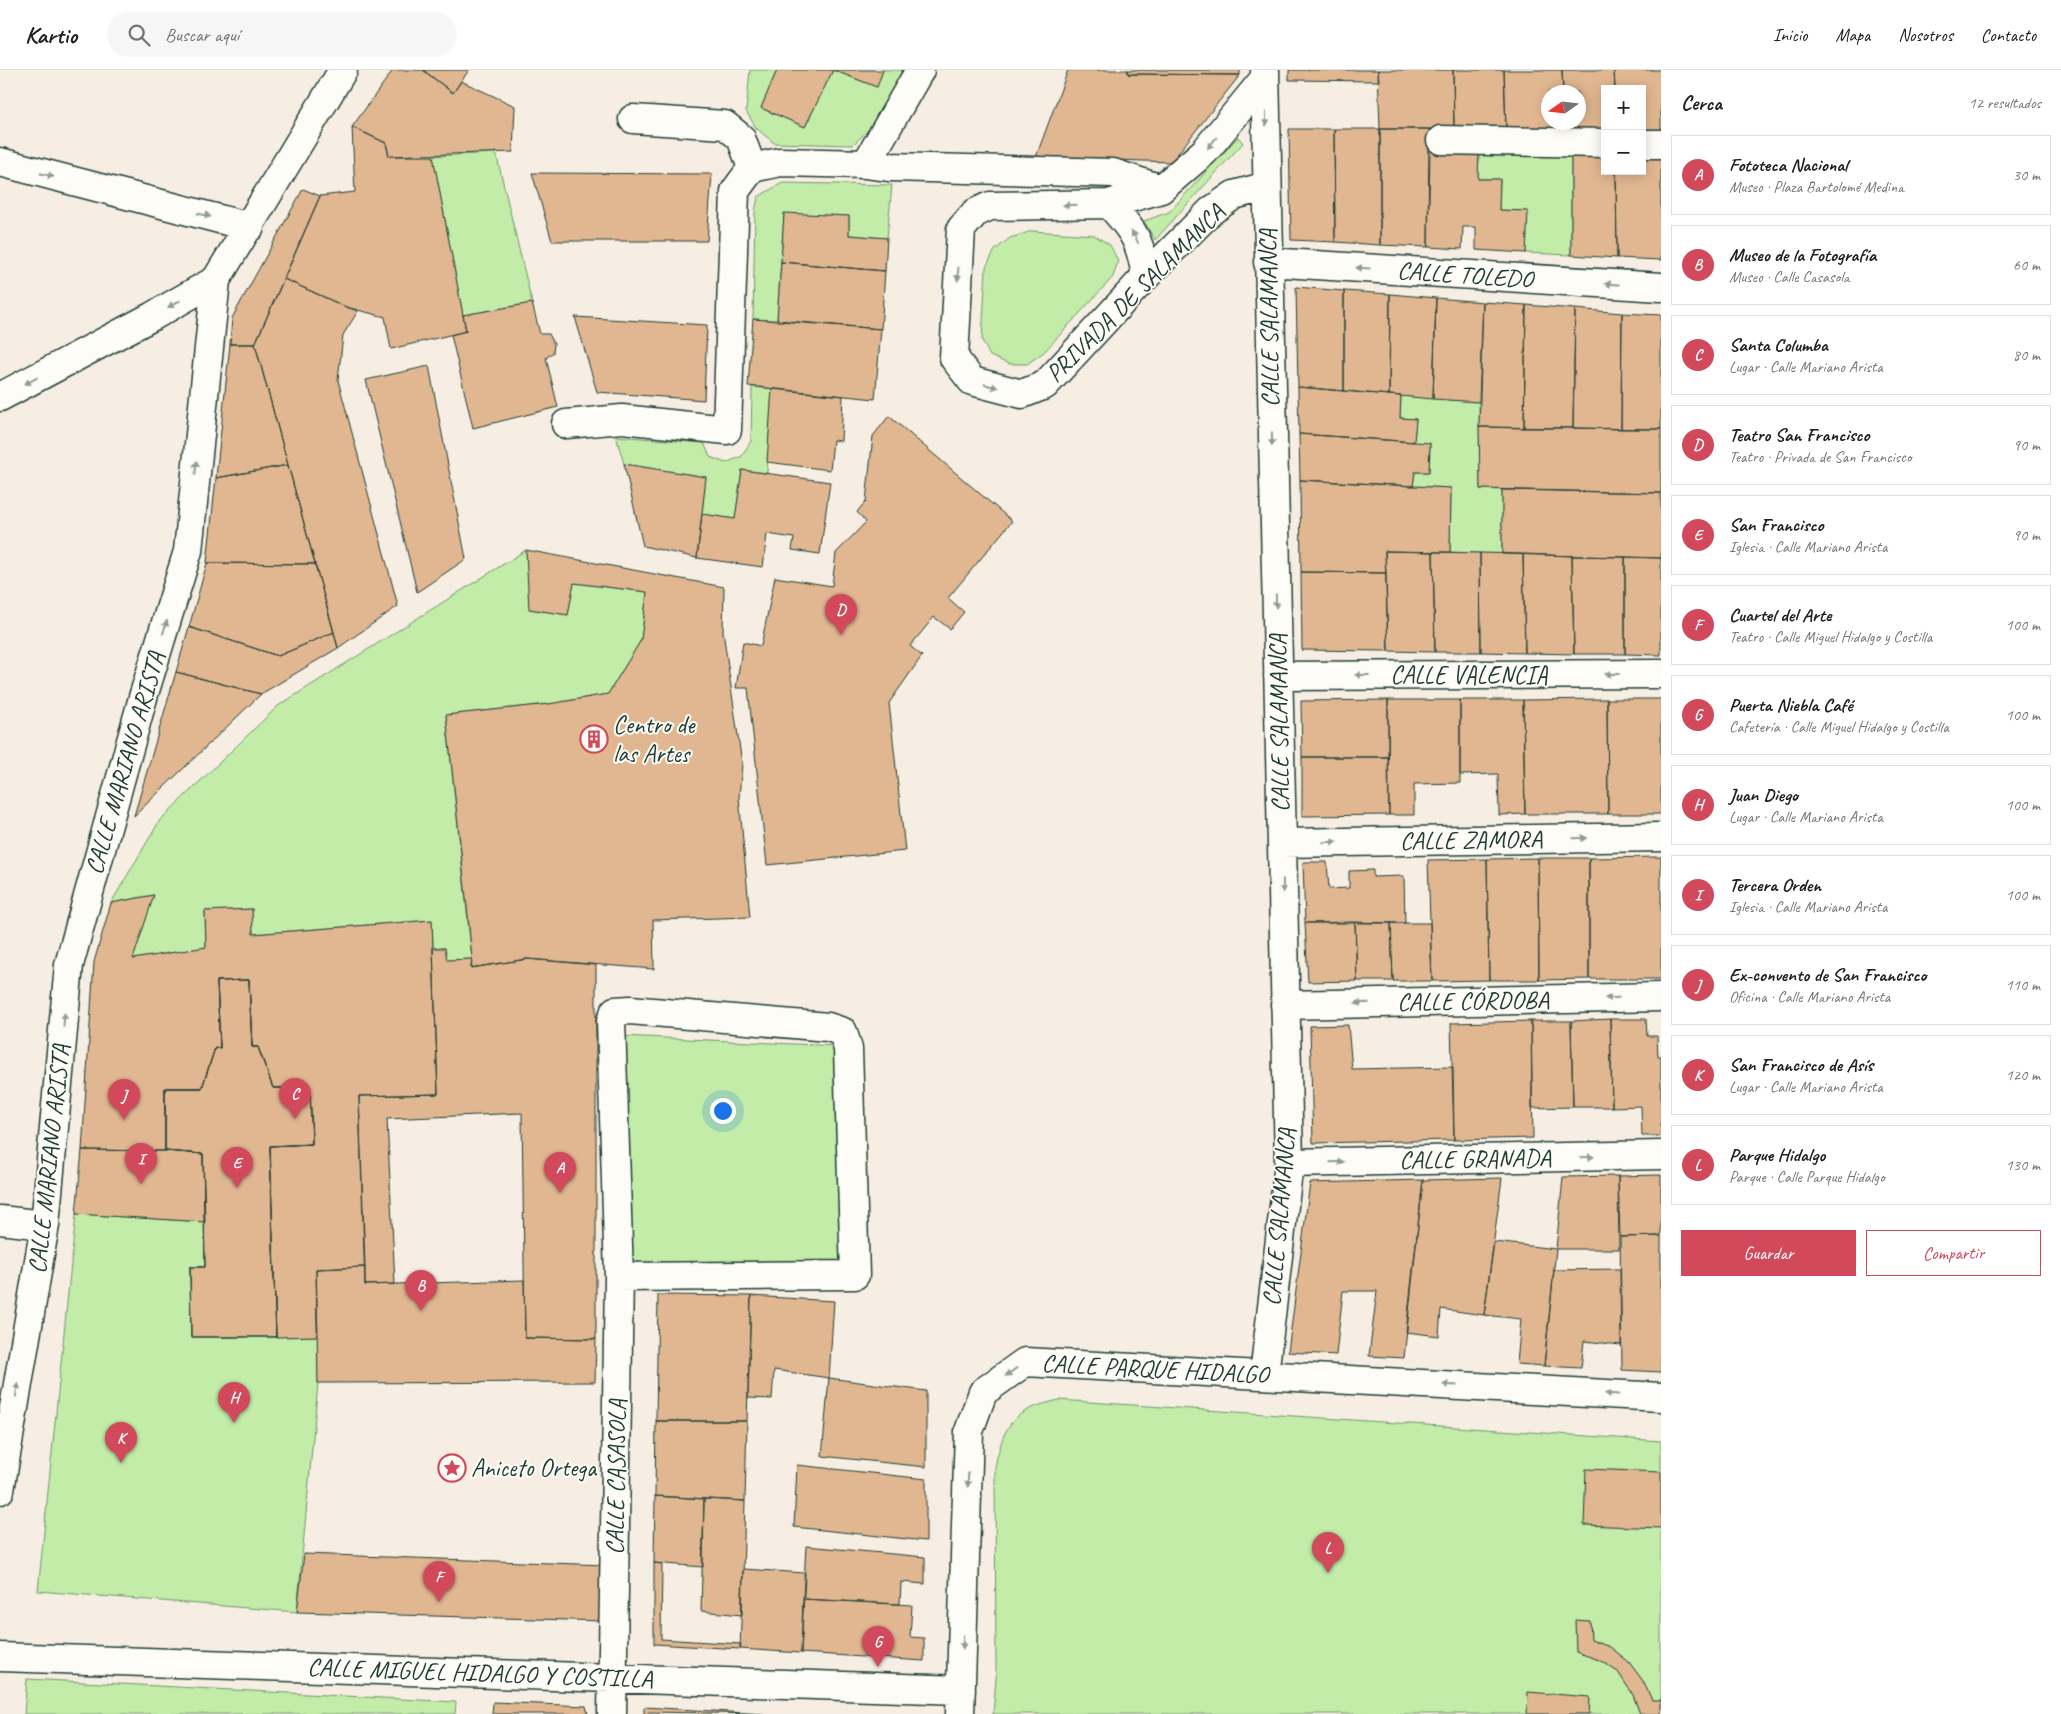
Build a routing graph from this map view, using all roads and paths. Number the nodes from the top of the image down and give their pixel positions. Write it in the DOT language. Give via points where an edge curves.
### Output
graph roads {
  1 [pos="343,70"];
  2 [pos="920,70"];
  3 [pos="1265,74"];
  4 [pos="633,119"];
  5 [pos="1441,140"];
  6 [pos="1601,143"];
  7 [pos="1646,144"];
  8 [pos="1661,144"];
  9 [pos="0,162"];
  10 [pos="866,164"];
  11 [pos="752,168"];
  12 [pos="1267,186"];
  13 [pos="1161,189"];
  14 [pos="1109,204"];
  15 [pos="250,227"];
  16 [pos="1268,262"];
  17 [pos="1146,276"];
  18 [pos="216,280"];
  19 [pos="1661,287"];
  20 [pos="0,397"];
  21 [pos="566,424"];
  22 [pos="1661,674"];
  23 [pos="1278,676"];
  24 [pos="1661,837"];
  25 [pos="1282,843"];
  26 [pos="1661,997"];
  27 [pos="1285,1005"];
  28 [pos="1661,1155"];
  29 [pos="1289,1163"];
  30 [pos="0,1220"];
  31 [pos="45,1225"];
  32 [pos="618,1277"];
  33 [pos="1264,1375"];
  34 [pos="1661,1397"];
  35 [pos="0,1490"];
  36 [pos="0,1657"];
  37 [pos="613,1678"];
  38 [pos="960,1702"];
  39 [pos="612,1714"];
  1 -- 15 [label="street, CALLE MARIANO ARISTA"];
  2 -- 10 [label="street"];
  3 -- 12 [label="street, CALLE SALAMANCA, one-way"];
  3 -- 13 [label="street, one-way" via="1205,151"];
  4 -- 11 [label="street" via="725,124 741,138"];
  5 -- 6 [label="street"];
  7 -- 8 [label="street"];
  9 -- 15 [label="street, one-way"];
  10 -- 11 [label="street" via="780,162"];
  10 -- 13 [label="street" via="1113,173"];
  11 -- 21 [label="street" via="735,191 726,430 622,419"];
  12 -- 16 [label="street, CALLE SALAMANCA"];
  12 -- 17 [label="street, PRIVADA DE SALAMANCA" via="1234,194 1211,211"];
  13 -- 14 [label="street"];
  17 -- 14 [label="street, one-way" via="1141,248 1129,225"];
  14 -- 17 [label="street, PRIVADA DE SALAMANCA, one-way" via="990,206 974,213 961,229 954,358 972,381 1022,394 1045,385"];
  15 -- 18 [label="street, CALLE MARIANO ARISTA"];
  19 -- 16 [label="street, CALLE TOLEDO, one-way"];
  16 -- 23 [label="street, CALLE SALAMANCA, one-way"];
  18 -- 20 [label="street, one-way"];
  31 -- 18 [label="street, CALLE MARIANO ARISTA, one-way" via="68,965 188,551"];
  22 -- 23 [label="street, CALLE VALENCIA, one-way"];
  23 -- 25 [label="street, CALLE SALAMANCA"];
  25 -- 24 [label="street, CALLE ZAMORA, one-way"];
  25 -- 27 [label="street, CALLE SALAMANCA, one-way"];
  26 -- 27 [label="street, CALLE CÓRDOBA, one-way"];
  27 -- 29 [label="street, CALLE SALAMANCA"];
  29 -- 28 [label="street, CALLE GRANADA, one-way"];
  29 -- 33 [label="street, CALLE SALAMANCA"];
  30 -- 31 [label="street"];
  35 -- 31 [label="street, CALLE MARIANO ARISTA, one-way"];
  32 -- 32 [label="street, CALLE CASASOLA" via="611,1021 615,1011 828,1027 843,1032 848,1049 855,1275"];
  32 -- 37 [label="street, CALLE CASASOLA"];
  34 -- 33 [label="street, CALLE PARQUE HIDALGO, one-way"];
  33 -- 38 [label="street, CALLE PARQUE HIDALGO, one-way" via="1025,1362 983,1392 970,1431"];
  36 -- 37 [label="street, CALLE MIGUEL HIDALGO Y COSTILLA"];
  37 -- 38 [label="street, CALLE MIGUEL HIDALGO Y COSTILLA"];
  37 -- 39 [label="street, CALLE CASASOLA"];
}
